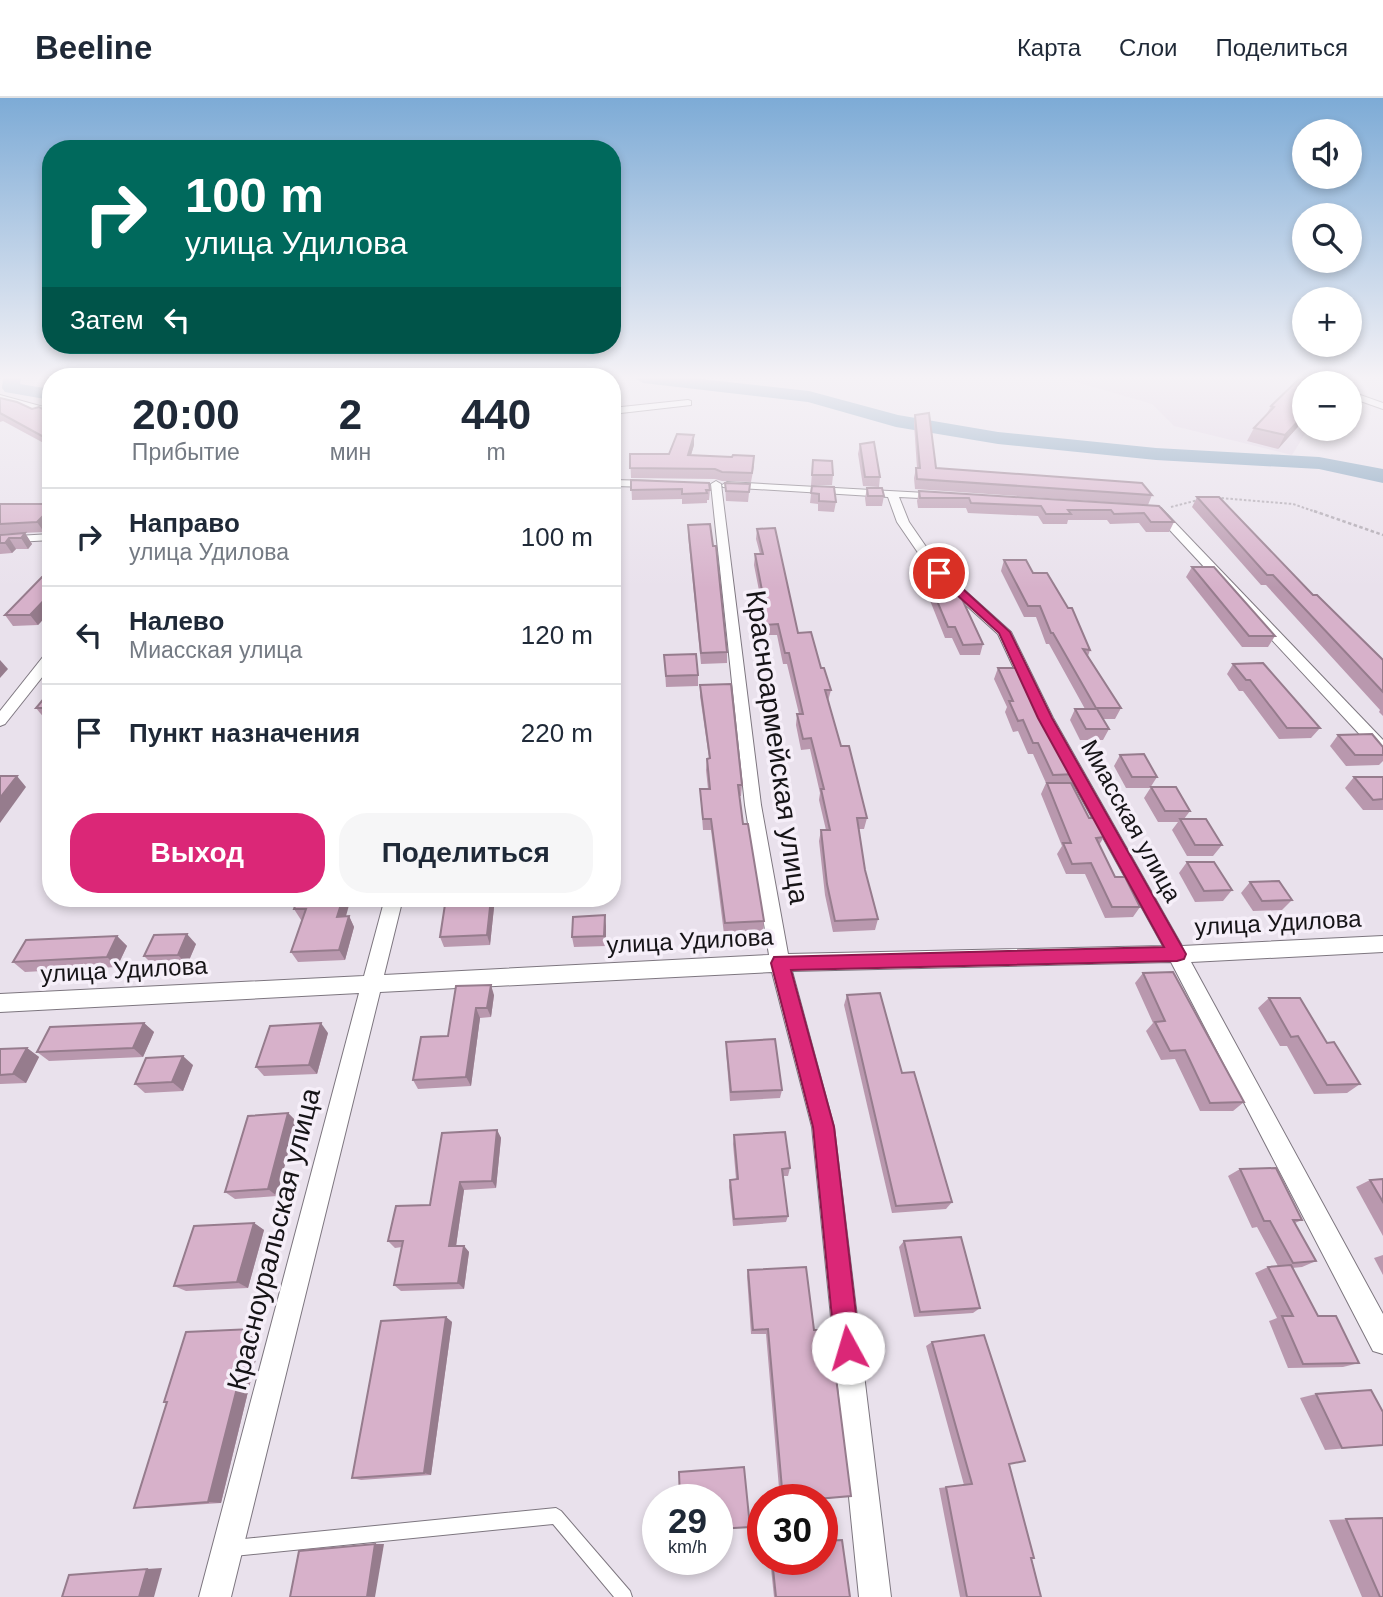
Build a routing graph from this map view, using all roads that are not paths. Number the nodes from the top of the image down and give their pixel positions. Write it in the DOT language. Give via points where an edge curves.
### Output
graph roads {
  1 [pos="621,483"];
  2 [pos="670,484"];
  3 [pos="892,493"];
  4 [pos="959,497"];
  5 [pos="1152,510"];
  6 [pos="42,538"];
  7 [pos="0,540"];
  8 [pos="42,667"];
  9 [pos="0,721"];
  10 [pos="1383,749"];
  11 [pos="392,907"];
  12 [pos="1383,944"];
  13 [pos="1177,954"];
  14 [pos="780,963"];
  15 [pos="370,985"];
  16 [pos="0,1003"];
  17 [pos="1383,1341"];
  18 [pos="227,1549"];
  19 [pos="215,1597"];
  20 [pos="624,1597"];
  21 [pos="875,1597"];
  1 -- 2 [label="street"];
  3 -- 4 [label="street"];
  3 -- 13 [label="street, Миасская улица" via="903,522 939,573 1004,632 1045,718"];
  3 -- 14 [label="street, Красноармейская улица" via="710,484 752,805"];
  5 -- 10 [label="street"];
  6 -- 7 [label="street"];
  8 -- 9 [label="street"];
  11 -- 15 [label="street, Красноуральская улица"];
  12 -- 13 [label="street, улица Удилова"];
  13 -- 14 [label="street, улица Удилова"];
  13 -- 17 [label="street, Миасская улица"];
  14 -- 15 [label="street, улица Удилова"];
  14 -- 21 [label="street, Красноармейская улица" via="823,1127"];
  15 -- 16 [label="street, улица Удилова"];
  15 -- 18 [label="street, Красноуральская улица"];
  18 -- 19 [label="street, Красноуральская улица"];
  18 -- 20 [label="lane" via="556,1516"];
}
